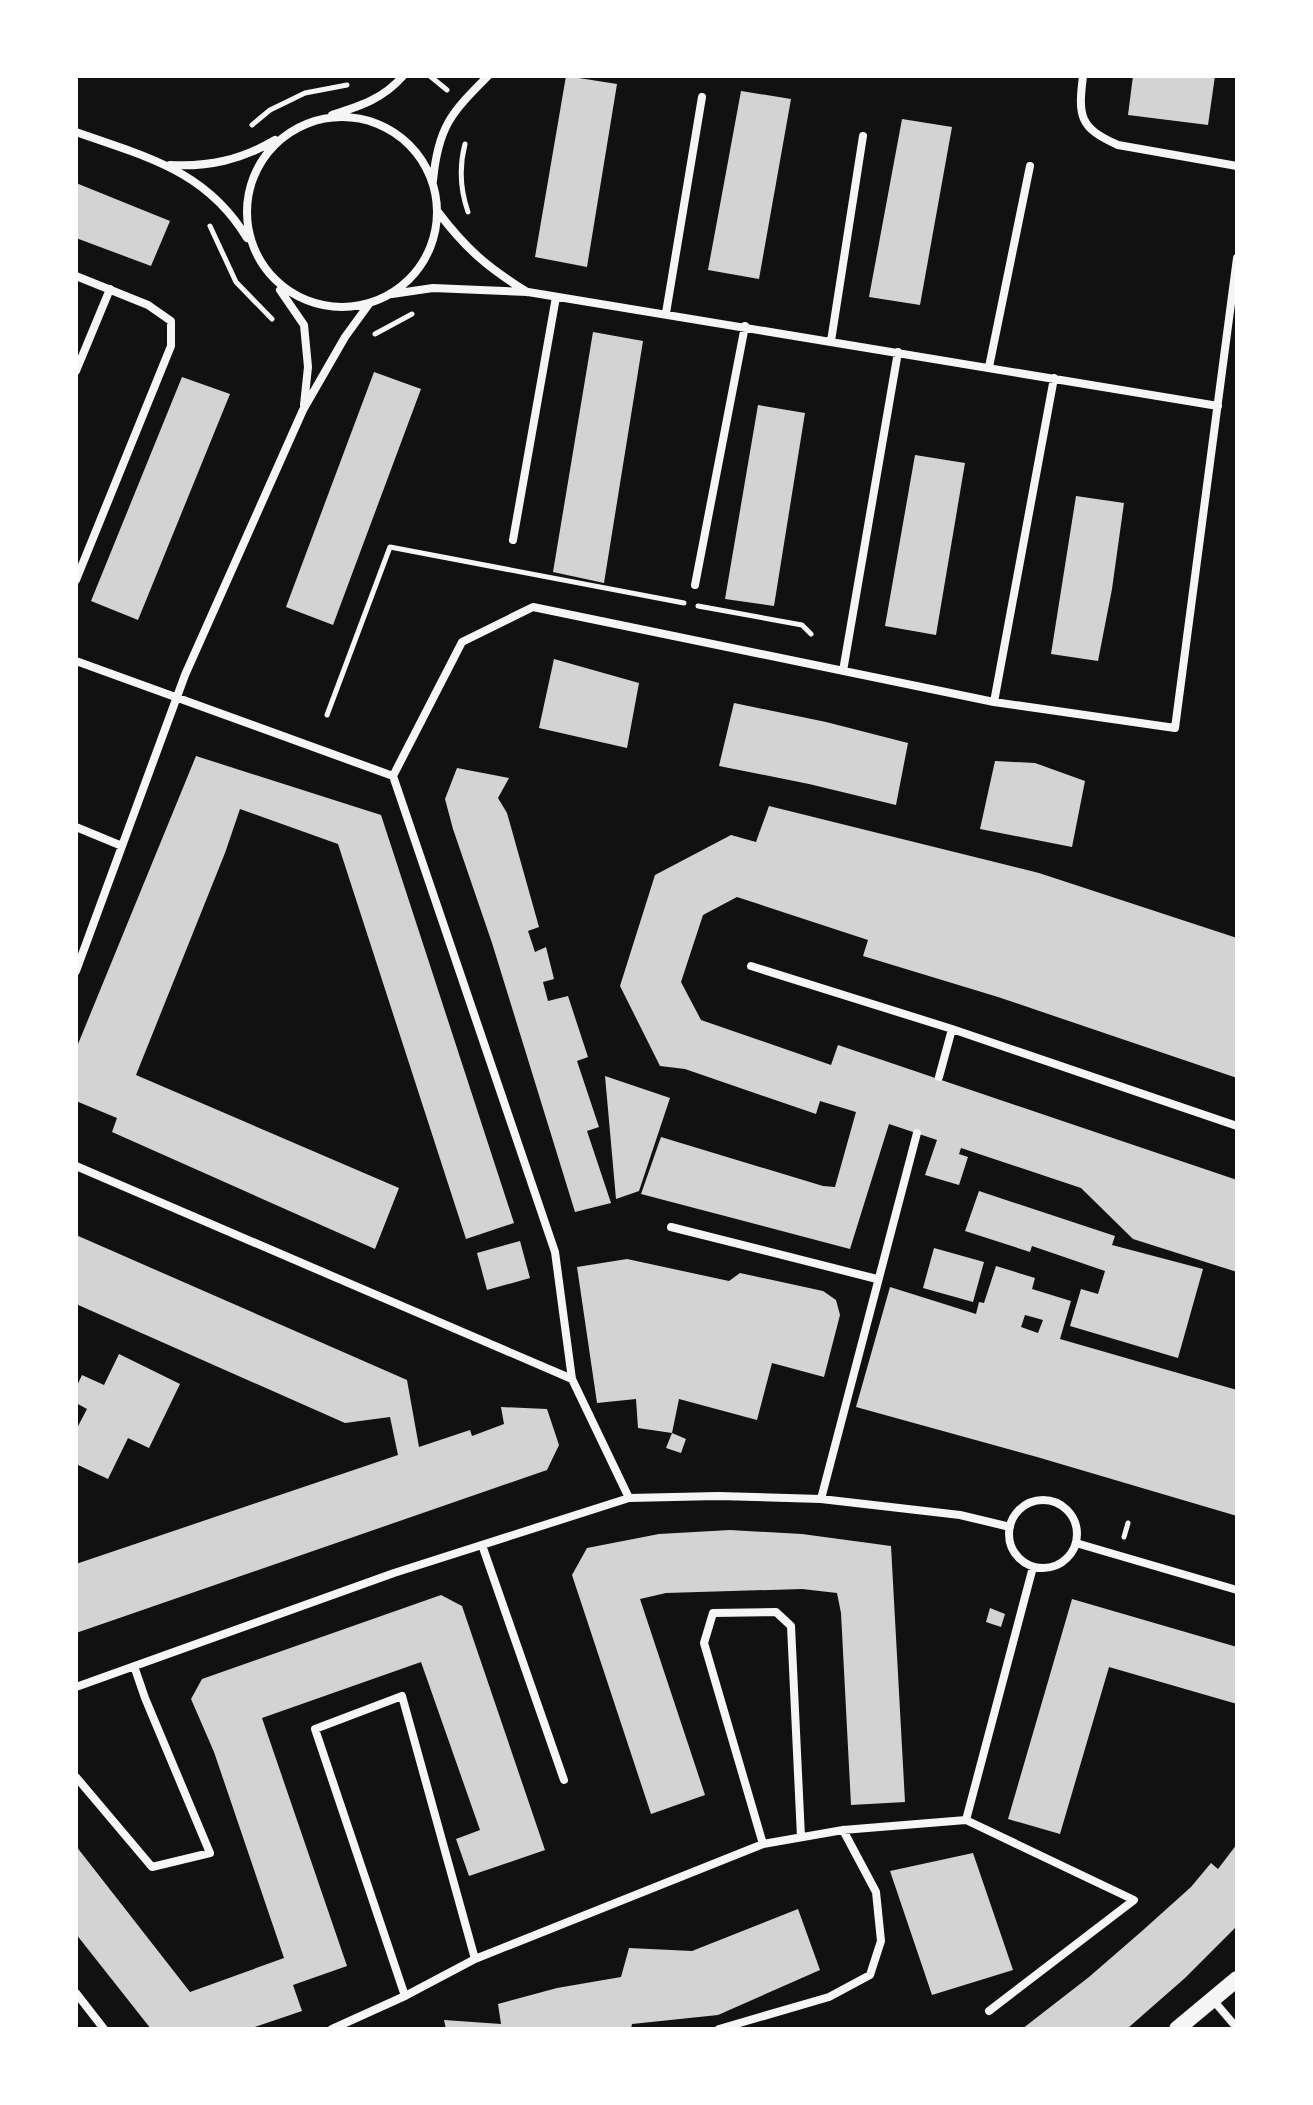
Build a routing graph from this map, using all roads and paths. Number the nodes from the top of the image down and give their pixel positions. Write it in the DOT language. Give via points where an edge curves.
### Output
graph roads {
  1 [pos="403,76"];
  2 [pos="430,76"];
  3 [pos="488,76"];
  4 [pos="1083,76"];
  5 [pos="350,84"];
  6 [pos="702,97"];
  7 [pos="462,102"];
  8 [pos="320,118"];
  9 [pos="242,131"];
  10 [pos="76,132"];
  11 [pos="289,132"];
  12 [pos="863,136"];
  13 [pos="465,141"];
  14 [pos="169,165"];
  15 [pos="1030,166"];
  16 [pos="1237,166"];
  17 [pos="433,182"];
  18 [pos="206,190"];
  19 [pos="438,212"];
  20 [pos="471,217"];
  21 [pos="251,246"];
  22 [pos="1237,258"];
  23 [pos="266,273"];
  24 [pos="76,276"];
  25 [pos="110,289"];
  26 [pos="528,292"];
  27 [pos="392,294"];
  28 [pos="556,297"];
  29 [pos="369,304"];
  30 [pos="419,311"];
  31 [pos="666,313"];
  32 [pos="745,326"];
  33 [pos="374,334"];
  34 [pos="831,341"];
  35 [pos="306,345"];
  36 [pos="898,352"];
  37 [pos="989,367"];
  38 [pos="76,371"];
  39 [pos="1054,378"];
  40 [pos="1218,406"];
  41 [pos="303,410"];
  42 [pos="513,540"];
  43 [pos="76,580"];
  44 [pos="695,585"];
  45 [pos="811,634"];
  46 [pos="76,661"];
  47 [pos="843,671"];
  48 [pos="176,698"];
  49 [pos="994,702"];
  50 [pos="327,715"];
  51 [pos="393,776"];
  52 [pos="76,827"];
  53 [pos="122,846"];
  54 [pos="751,966"];
  55 [pos="76,971"];
  56 [pos="952,1029"];
  57 [pos="939,1077"];
  58 [pos="1237,1126"];
  59 [pos="917,1133"];
  60 [pos="76,1166"];
  61 [pos="671,1227"];
  62 [pos="877,1279"];
  63 [pos="572,1379"];
  64 [pos="629,1498"];
  65 [pos="821,1499"];
  66 [pos="1010,1527"];
  67 [pos="1076,1543"];
  68 [pos="482,1545"];
  69 [pos="1033,1567"];
  70 [pos="1237,1590"];
  71 [pos="134,1666"];
  72 [pos="76,1687"];
  73 [pos="76,1777"];
  74 [pos="564,1780"];
  75 [pos="966,1820"];
  76 [pos="843,1830"];
  77 [pos="801,1837"];
  78 [pos="763,1844"];
  79 [pos="475,1959"];
  80 [pos="1237,1979"];
  81 [pos="76,1993"];
  82 [pos="405,1996"];
  83 [pos="1213,2000"];
  84 [pos="989,2011"];
  85 [pos="1237,2028"];
  86 [pos="104,2029"];
  87 [pos="332,2029"];
  88 [pos="719,2029"];
  89 [pos="1177,2029"];
  1 -- 8 [label="street" via="368,104"];
  2 -- 7 [label="path"];
  3 -- 7 [label="street"];
  4 -- 16 [label="street" via="1082,119 1101,138"];
  5 -- 9 [label="path" via="286,101"];
  6 -- 31 [label="street"];
  7 -- 17 [label="street" via="442,131"];
  8 -- 11 [label="street"];
  8 -- 17 [label="street" via="355,117 388,128 416,150"];
  10 -- 14 [label="street"];
  11 -- 14 [label="street" via="249,155 197,166"];
  11 -- 21 [label="street" via="265,154 250,182 245,214"];
  12 -- 34 [label="street"];
  13 -- 20 [label="path" via="461,182"];
  14 -- 18 [label="street"];
  15 -- 37 [label="street"];
  17 -- 19 [label="street"];
  18 -- 21 [label="street" via="233,215"];
  18 -- 35 [label="path" via="199,209 236,282 272,319 284,340"];
  19 -- 26 [label="street" via="480,260"];
  19 -- 27 [label="street" via="432,244 416,272"];
  21 -- 23 [label="street"];
  22 -- 40 [label="street"];
  23 -- 29 [label="street" via="287,292 313,304"];
  23 -- 35 [label="street" via="304,325"];
  24 -- 25 [label="street"];
  25 -- 38 [label="street"];
  25 -- 43 [label="street" via="171,321 171,346"];
  26 -- 27 [label="street" via="433,288"];
  26 -- 28 [label="street"];
  27 -- 29 [label="street"];
  28 -- 31 [label="street"];
  28 -- 42 [label="street"];
  29 -- 41 [label="street"];
  30 -- 33 [label="path"];
  31 -- 32 [label="street"];
  32 -- 34 [label="street"];
  32 -- 44 [label="street"];
  34 -- 36 [label="street"];
  35 -- 41 [label="street"];
  36 -- 37 [label="street"];
  36 -- 47 [label="street"];
  37 -- 39 [label="street"];
  39 -- 40 [label="street"];
  39 -- 49 [label="street"];
  40 -- 49 [label="street" via="1175,728"];
  41 -- 48 [label="street"];
  45 -- 50 [label="path" via="802,625 390,547"];
  46 -- 48 [label="street"];
  47 -- 49 [label="street"];
  47 -- 51 [label="street" via="533,607 462,642"];
  48 -- 51 [label="street"];
  48 -- 53 [label="street"];
  51 -- 63 [label="street" via="555,1252"];
  52 -- 53 [label="street"];
  53 -- 55 [label="street"];
  54 -- 56 [label="street"];
  56 -- 57 [label="street"];
  56 -- 58 [label="street"];
  59 -- 62 [label="street"];
  60 -- 63 [label="street"];
  61 -- 62 [label="street"];
  62 -- 65 [label="street"];
  63 -- 64 [label="street"];
  64 -- 65 [label="street"];
  64 -- 68 [label="street"];
  65 -- 66 [label="street" via="960,1515"];
  66 -- 67 [label="street" via="1026,1505 1052,1501 1072,1517"];
  66 -- 69 [label="street" via="1014,1551"];
  67 -- 69 [label="street" via="1059,1564"];
  67 -- 70 [label="street"];
  68 -- 71 [label="street"];
  68 -- 74 [label="street"];
  69 -- 75 [label="street"];
  71 -- 72 [label="street"];
  71 -- 73 [label="street" via="210,1853 152,1867"];
  75 -- 76 [label="street"];
  75 -- 84 [label="street" via="1134,1900"];
  76 -- 77 [label="street"];
  76 -- 88 [label="street" via="876,1892 881,1941 870,1975 829,1997"];
  77 -- 78 [label="street"];
  77 -- 78 [label="street" via="791,1626 776,1612 713,1613 704,1643"];
  78 -- 79 [label="street"];
  79 -- 82 [label="street"];
  79 -- 82 [label="street" via="402,1696 315,1729"];
  80 -- 83 [label="main road"];
  81 -- 86 [label="street"];
  82 -- 87 [label="street"];
  83 -- 85 [label="street"];
  83 -- 89 [label="main road"];
}
